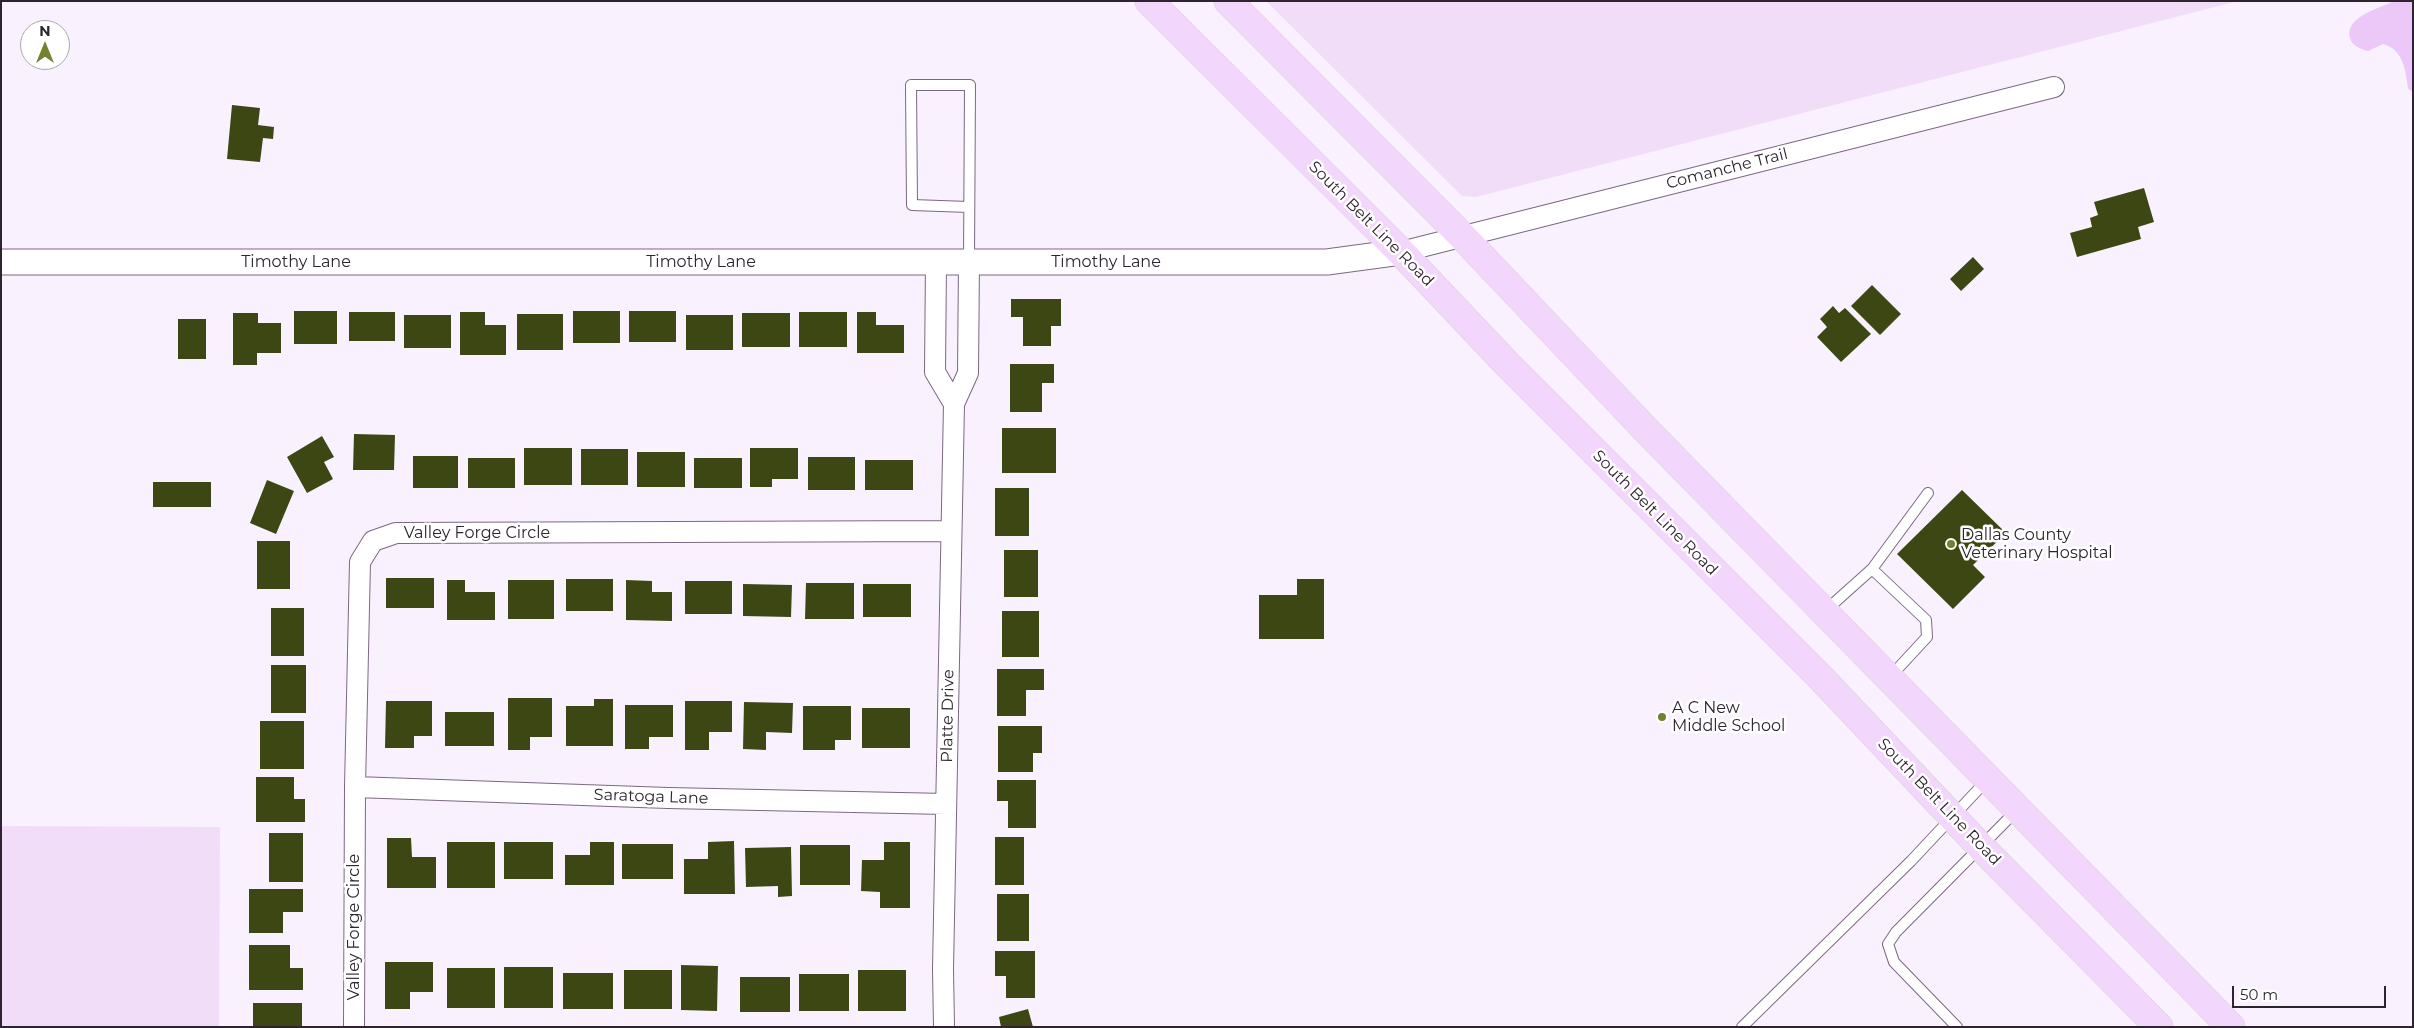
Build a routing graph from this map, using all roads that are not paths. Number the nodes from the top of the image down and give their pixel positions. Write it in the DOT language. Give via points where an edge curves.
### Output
graph roads {
  1 [pos="1149,1"];
  2 [pos="1228,1"];
  3 [pos="2054,87"];
  4 [pos="969,207"];
  5 [pos="1463,237"];
  6 [pos="1401,252"];
  7 [pos="1,262"];
  8 [pos="936,262"];
  9 [pos="969,262"];
  10 [pos="954,404"];
  11 [pos="1928,493"];
  12 [pos="951,531"];
  13 [pos="1872,568"];
  14 [pos="1825,612"];
  15 [pos="1890,677"];
  16 [pos="1989,779"];
  17 [pos="355,787"];
  18 [pos="946,804"];
  19 [pos="2018,808"];
  20 [pos="1952,817"];
  21 [pos="1980,846"];
  22 [pos="2227,1025"];
  23 [pos="354,1027"];
  24 [pos="944,1027"];
  25 [pos="1742,1027"];
  26 [pos="1957,1027"];
  27 [pos="2159,1027"];
  1 -- 6 [label="main road, South Belt Line Road"];
  2 -- 5 [label="main road"];
  3 -- 5 [label="street, Comanche Trail"];
  4 -- 4 [label="lane" via="970,86 911,85 912,205"];
  4 -- 9 [label="lane"];
  5 -- 6 [label="street, Comanche Trail"];
  5 -- 14 [label="main road"];
  6 -- 9 [label="street, Timothy Lane" via="1327,262"];
  6 -- 20 [label="main road, South Belt Line Road" via="1506,364 1821,678"];
  7 -- 8 [label="street, Timothy Lane"];
  8 -- 9 [label="street, Timothy Lane"];
  8 -- 10 [label="street" via="935,372"];
  9 -- 10 [label="street, Platte Drive" via="968,372"];
  10 -- 12 [label="street, Platte Drive"];
  11 -- 13 [label="lane"];
  12 -- 17 [label="street, Valley Forge Circle" via="396,533 372,541 360,562"];
  12 -- 18 [label="street, Platte Drive"];
  13 -- 14 [label="lane"];
  13 -- 15 [label="lane" via="1926,620 1927,637"];
  14 -- 15 [label="main road"];
  15 -- 16 [label="main road"];
  16 -- 19 [label="main road"];
  16 -- 20 [label="lane"];
  17 -- 18 [label="street, Saratoga Lane"];
  17 -- 23 [label="street, Valley Forge Circle"];
  18 -- 24 [label="street, Platte Drive"];
  19 -- 21 [label="lane"];
  19 -- 22 [label="main road"];
  20 -- 21 [label="main road, South Belt Line Road"];
  20 -- 25 [label="lane"];
  21 -- 26 [label="lane" via="1888,944 1894,962"];
  21 -- 27 [label="main road, South Belt Line Road"];
}
